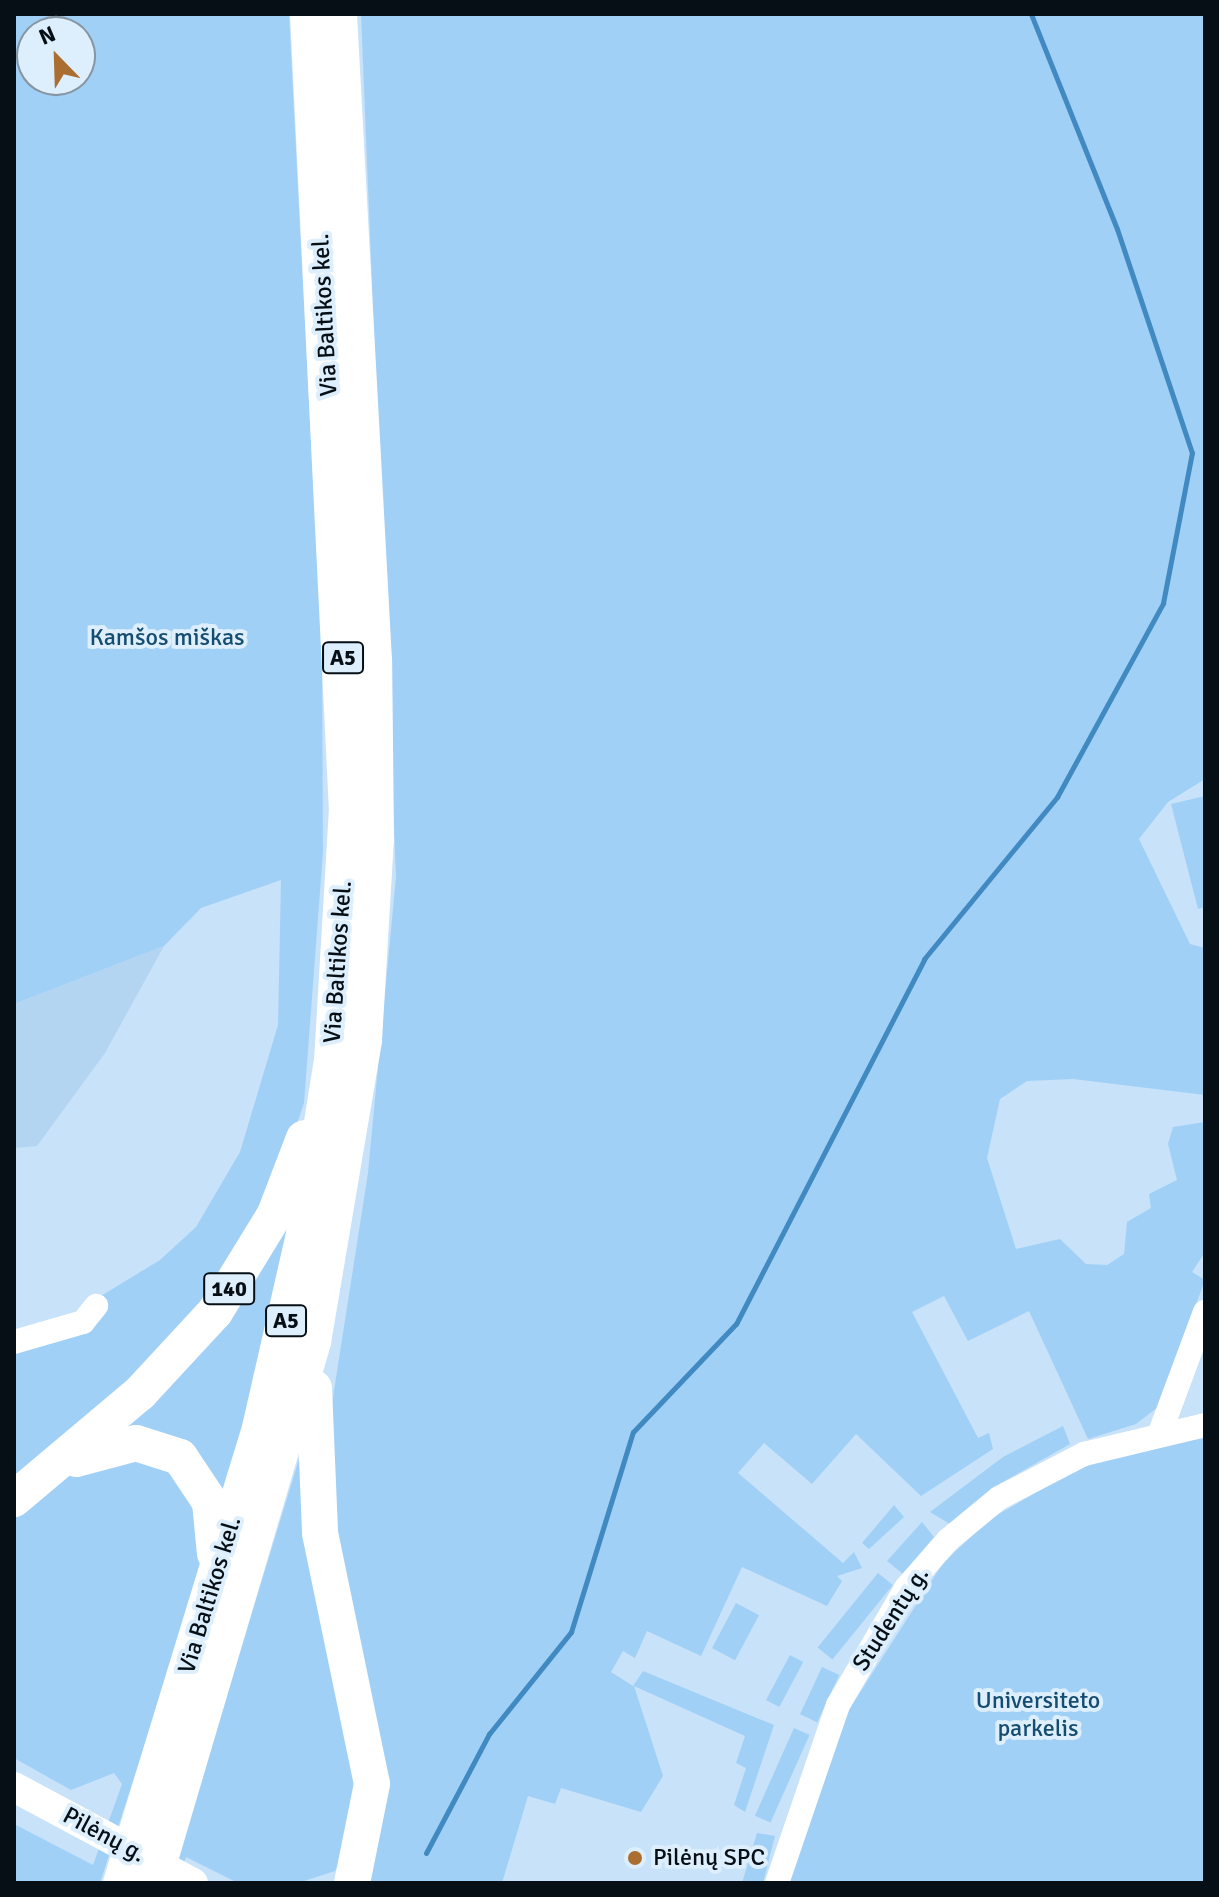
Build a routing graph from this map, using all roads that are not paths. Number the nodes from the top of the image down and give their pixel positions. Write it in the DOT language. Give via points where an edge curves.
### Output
graph roads {
  1 [pos="308,14"];
  2 [pos="339,14"];
  3 [pos="332,1061"];
  4 [pos="96,1306"];
  5 [pos="1205,1312"];
  6 [pos="14,1342"];
  7 [pos="313,1342"];
  8 [pos="1205,1425"];
  9 [pos="1161,1430"];
  10 [pos="57,1469"];
  11 [pos="14,1499"];
  12 [pos="216,1576"];
  13 [pos="14,1787"];
  14 [pos="121,1883"];
  15 [pos="153,1883"];
  16 [pos="193,1883"];
  17 [pos="352,1883"];
  18 [pos="777,1883"];
  1 -- 3 [label="highway, Via Baltikos kel. / A5" via="346,780"];
  2 -- 7 [label="highway, Via Baltikos kel. / A5" via="374,661 376,839 364,1040"];
  3 -- 10 [label="highway, 140" via="275,1214 215,1312"];
  3 -- 12 [label="highway, Via Baltikos kel. / A5" via="282,1338"];
  4 -- 6 [label="street" via="83,1322"];
  5 -- 9 [label="street"];
  7 -- 15 [label="highway, Via Baltikos kel. / A5"];
  7 -- 17 [label="highway" via="320,1533 372,1784"];
  8 -- 9 [label="street, Studentų g."];
  9 -- 18 [label="street, Studentų g." via="1084,1454 1013,1490 948,1540 906,1588 824,1734"];
  10 -- 11 [label="highway, 140"];
  10 -- 12 [label="highway" via="120,1444 180,1457 210,1502"];
  12 -- 14 [label="highway, Via Baltikos kel. / A5"];
  13 -- 16 [label="main road, Pilėnų g."];
}
